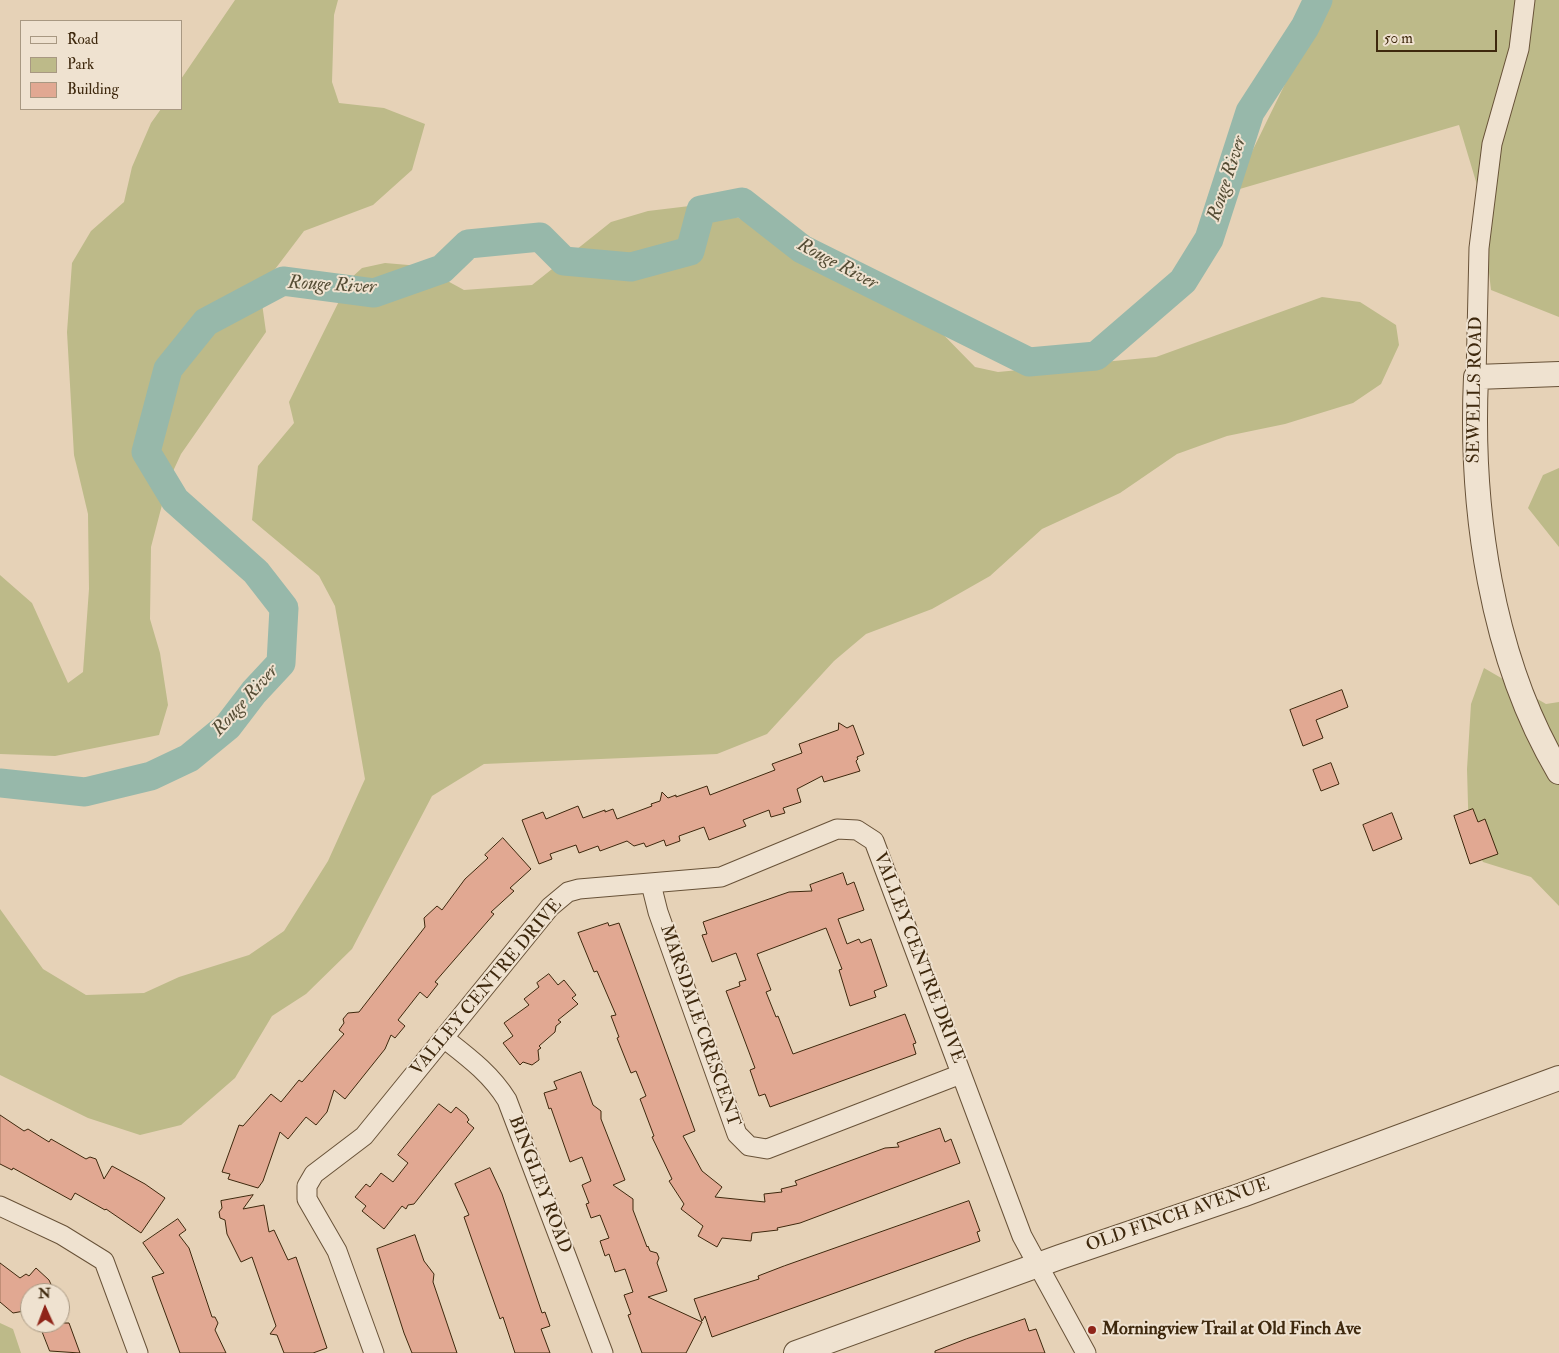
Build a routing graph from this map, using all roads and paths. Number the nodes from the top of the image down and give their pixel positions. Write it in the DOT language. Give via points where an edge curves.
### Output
graph roads {
  1 [pos="1525,0"];
  2 [pos="1559,374"];
  3 [pos="1476,378"];
  4 [pos="1559,772"];
  5 [pos="651,884"];
  6 [pos="445,1039"];
  7 [pos="961,1074"];
  8 [pos="1559,1078"];
  9 [pos="0,1206"];
  10 [pos="1039,1266"];
  11 [pos="138,1353"];
  12 [pos="374,1353"];
  13 [pos="603,1353"];
  14 [pos="796,1353"];
  15 [pos="1086,1353"];
  1 -- 3 [label="street, SEWELLS ROAD" via="1520,49 1492,144 1479,248"];
  2 -- 3 [label="street"];
  3 -- 4 [label="street, SEWELLS ROAD" via="1475,473 1491,584 1506,647 1524,702"];
  5 -- 6 [label="street, VALLEY CENTRE DRIVE" via="579,889 557,899"];
  5 -- 7 [label="street, VALLEY CENTRE DRIVE" via="721,877 838,829 857,830 868,836 874,841"];
  5 -- 7 [label="street, MARSDALE CRESCENT" via="736,1134 749,1146 767,1149"];
  6 -- 12 [label="street, VALLEY CENTRE DRIVE" via="364,1136 314,1174 307,1186 307,1199 337,1251"];
  6 -- 13 [label="street, BINGLEY ROAD" via="484,1070 507,1100"];
  7 -- 10 [label="street, VALLEY CENTRE DRIVE" via="1025,1243"];
  8 -- 10 [label="street, OLD FINCH AVENUE"];
  9 -- 11 [label="street" via="62,1235 104,1261"];
  10 -- 14 [label="street, OLD FINCH AVENUE"];
  10 -- 15 [label="street, VALLEY CENTRE DRIVE"];
}
